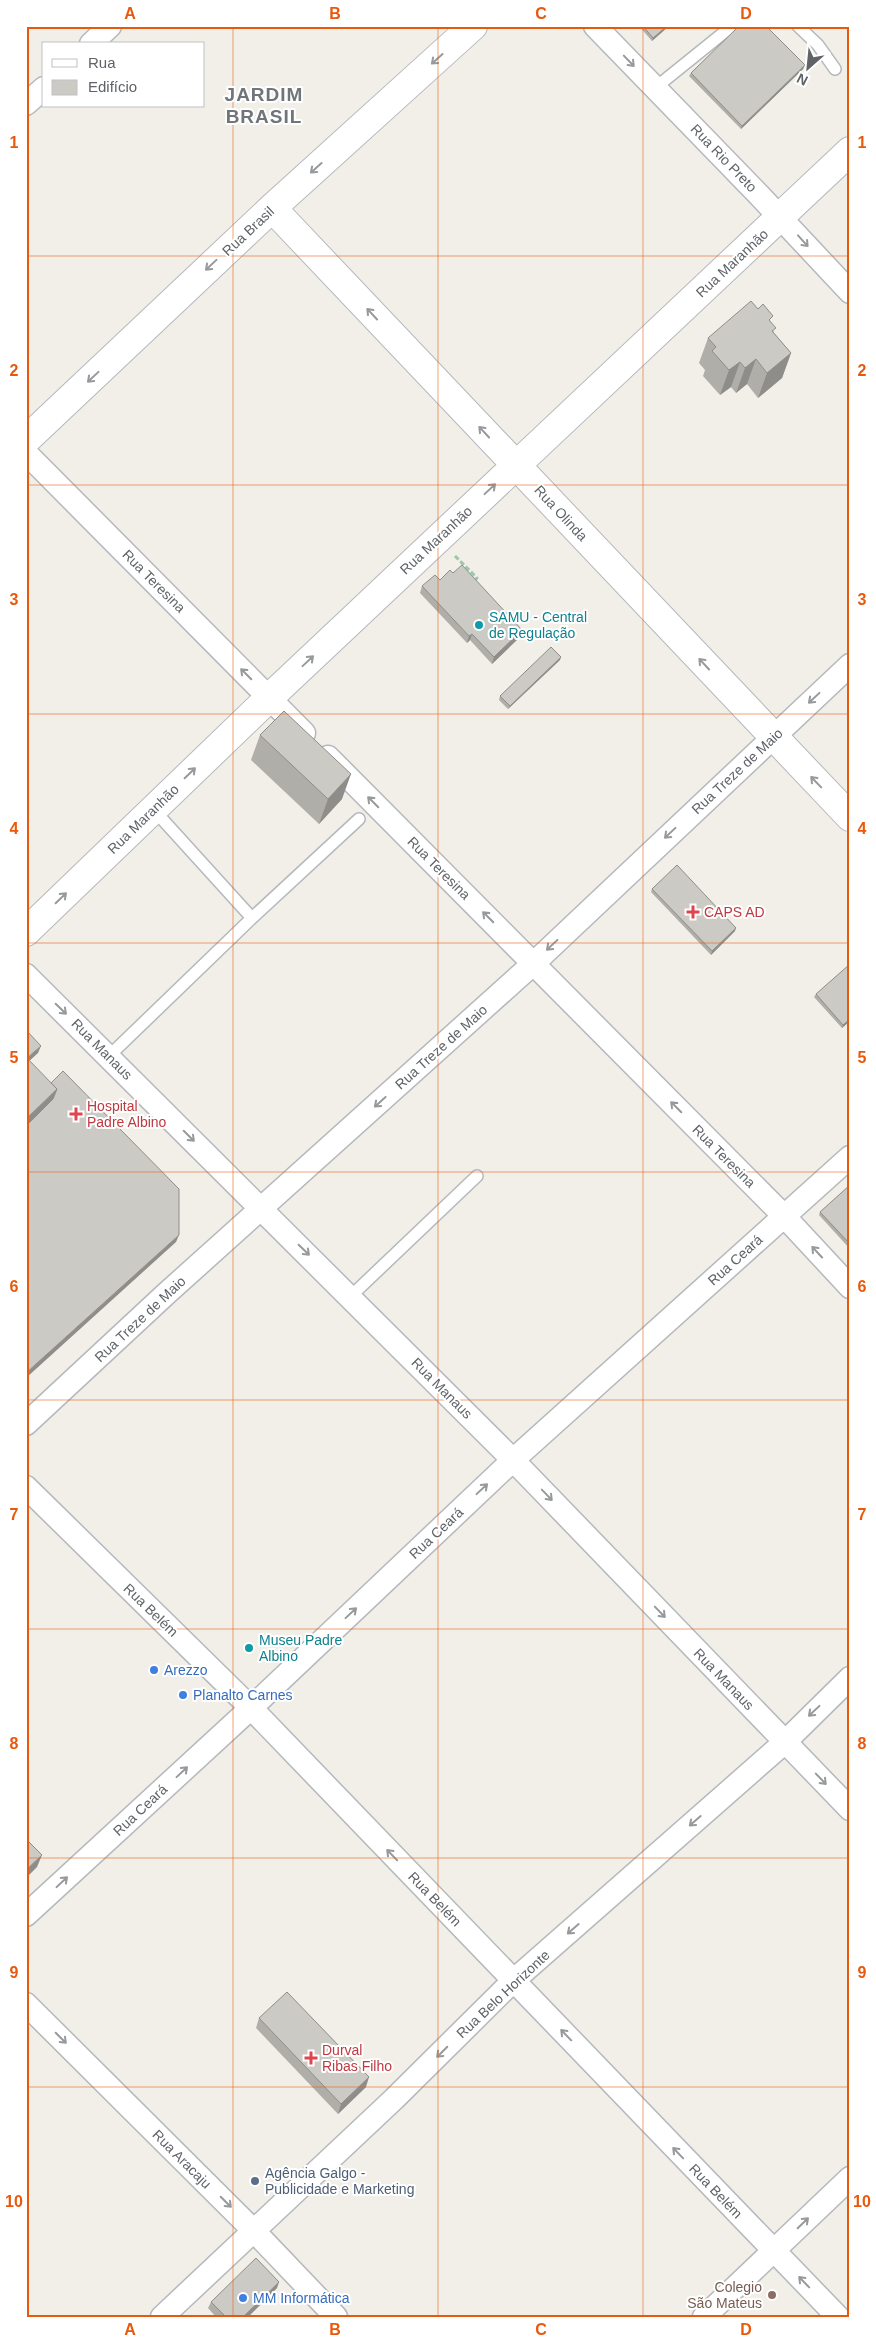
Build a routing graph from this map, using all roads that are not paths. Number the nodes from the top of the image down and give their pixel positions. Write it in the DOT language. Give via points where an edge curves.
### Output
graph roads {
  1 [pos="473,26"];
  2 [pos="595,26"];
  3 [pos="732,26"];
  4 [pos="798,26"];
  5 [pos="835,69"];
  6 [pos="656,88"];
  7 [pos="42,90"];
  8 [pos="26,104"];
  9 [pos="850,151"];
  10 [pos="272,208"];
  11 [pos="781,217"];
  12 [pos="850,292"];
  13 [pos="26,440"];
  14 [pos="26,453"];
  15 [pos="515,465"];
  16 [pos="850,665"];
  17 [pos="269,698"];
  18 [pos="772,737"];
  19 [pos="153,809"];
  20 [pos="850,817"];
  21 [pos="358,819"];
  22 [pos="252,918"];
  23 [pos="26,932"];
  24 [pos="534,963"];
  25 [pos="26,975"];
  26 [pos="109,1056"];
  27 [pos="850,1157"];
  28 [pos="477,1176"];
  29 [pos="262,1209"];
  30 [pos="784,1216"];
  31 [pos="850,1287"];
  32 [pos="351,1296"];
  33 [pos="26,1424"];
  34 [pos="513,1460"];
  35 [pos="26,1487"];
  36 [pos="850,1678"];
  37 [pos="251,1708"];
  38 [pos="785,1742"];
  39 [pos="850,1809"];
  40 [pos="26,1915"];
  41 [pos="513,1981"];
  42 [pos="26,2004"];
  43 [pos="850,2178"];
  44 [pos="254,2231"];
  45 [pos="774,2252"];
  46 [pos="162,2317"];
  47 [pos="336,2317"];
  48 [pos="704,2317"];
  49 [pos="838,2317"];
  1 -- 10 [label="street, Rua Brasil, one-way"];
  2 -- 6 [label="street, Rua Rio Preto, one-way"];
  3 -- 6 [label="lane"];
  4 -- 5 [label="lane"];
  6 -- 11 [label="street, Rua Rio Preto"];
  7 -- 8 [label="street"];
  9 -- 11 [label="street, Rua Maranhão"];
  10 -- 13 [label="street, Rua Brasil, one-way"];
  15 -- 10 [label="street, Rua Olinda, one-way"];
  11 -- 12 [label="street, Rua Rio Preto, one-way"];
  11 -- 15 [label="street, Rua Maranhão"];
  17 -- 14 [label="street, Rua Teresina, one-way"];
  17 -- 15 [label="street, Rua Maranhão, one-way"];
  18 -- 15 [label="street, Rua Olinda, one-way"];
  16 -- 18 [label="street, Rua Treze de Maio, one-way"];
  19 -- 17 [label="street, Rua Maranhão, one-way"];
  24 -- 17 [label="street, Rua Teresina, one-way"];
  20 -- 18 [label="street, Rua Olinda, one-way"];
  18 -- 24 [label="street, Rua Treze de Maio, one-way"];
  19 -- 22 [label="lane"];
  23 -- 19 [label="street, Rua Maranhão, one-way"];
  21 -- 22 [label="lane"];
  22 -- 26 [label="lane"];
  24 -- 29 [label="street, Rua Treze de Maio, one-way"];
  30 -- 24 [label="street, Rua Teresina, one-way"];
  25 -- 26 [label="street, Rua Manaus, one-way"];
  26 -- 29 [label="street, Rua Manaus, one-way"];
  27 -- 30 [label="street, Rua Ceará"];
  28 -- 32 [label="lane"];
  29 -- 32 [label="street, Rua Manaus, one-way"];
  29 -- 33 [label="street, Rua Treze de Maio"];
  31 -- 30 [label="street, Rua Teresina, one-way"];
  30 -- 34 [label="street, Rua Ceará"];
  32 -- 34 [label="street, Rua Manaus"];
  37 -- 34 [label="street, Rua Ceará, one-way"];
  34 -- 38 [label="street, Rua Manaus, one-way"];
  35 -- 37 [label="street, Rua Belém"];
  36 -- 38 [label="street, Rua Belo Horizonte, one-way"];
  40 -- 37 [label="street, Rua Ceará, one-way"];
  41 -- 37 [label="street, Rua Belém, one-way"];
  38 -- 39 [label="street, Rua Manaus, one-way"];
  38 -- 41 [label="street, Rua Belo Horizonte, one-way"];
  41 -- 44 [label="street, Rua Belo Horizonte, one-way"];
  45 -- 41 [label="street, Rua Belém, one-way"];
  42 -- 44 [label="street, Rua Aracaju, one-way"];
  45 -- 43 [label="street, one-way"];
  44 -- 46 [label="street, Rua Belo Horizonte"];
  44 -- 47 [label="street, Rua Aracaju"];
  45 -- 48 [label="street"];
  49 -- 45 [label="street, Rua Belém, one-way"];
}
